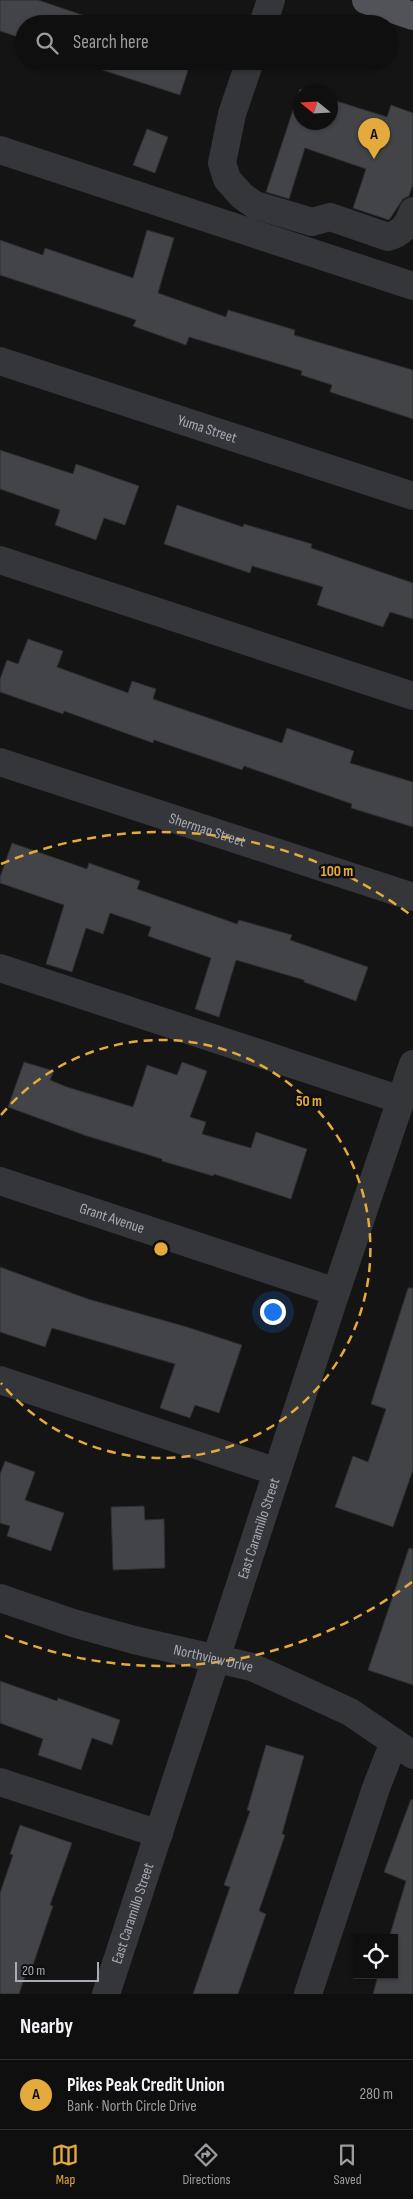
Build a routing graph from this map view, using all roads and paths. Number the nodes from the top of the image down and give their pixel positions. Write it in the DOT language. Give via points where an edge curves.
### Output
graph roads {
  1 [pos="271,0"];
  2 [pos="366,0"];
  3 [pos="266,15"];
  4 [pos="413,16"];
  5 [pos="247,70"];
  6 [pos="0,150"];
  7 [pos="413,210"];
  8 [pos="413,286"];
  9 [pos="0,361"];
  10 [pos="413,496"];
  11 [pos="0,560"];
  12 [pos="413,696"];
  13 [pos="0,762"];
  14 [pos="413,897"];
  15 [pos="0,968"];
  16 [pos="413,1064"];
  17 [pos="401,1100"];
  18 [pos="0,1181"];
  19 [pos="336,1292"];
  20 [pos="0,1380"];
  21 [pos="277,1472"];
  22 [pos="0,1598"];
  23 [pos="216,1659"];
  24 [pos="403,1748"];
  25 [pos="0,1782"];
  26 [pos="159,1834"];
  27 [pos="106,1994"];
  28 [pos="308,1994"];
  1 -- 3 [label="street"];
  2 -- 4 [label="main road"];
  5 -- 7 [label="street" via="232,114 222,163 227,179 242,196 255,205 312,222 330,217 388,236 402,231"];
  6 -- 8 [label="street"];
  9 -- 10 [label="street, Yuma Street"];
  11 -- 12 [label="street"];
  13 -- 14 [label="street, Sherman Street"];
  15 -- 17 [label="street"];
  16 -- 17 [label="street, East Caramillo Street"];
  17 -- 19 [label="street, East Caramillo Street"];
  18 -- 19 [label="street, Grant Avenue"];
  19 -- 21 [label="street, East Caramillo Street"];
  20 -- 21 [label="street"];
  21 -- 23 [label="street, East Caramillo Street"];
  22 -- 23 [label="street, Northview Drive" via="72,1624"];
  23 -- 24 [label="street, Northview Drive" via="252,1667 316,1695 350,1712"];
  23 -- 26 [label="street, East Caramillo Street"];
  24 -- 28 [label="street" via="376,1788"];
  25 -- 26 [label="street"];
  26 -- 27 [label="street, East Caramillo Street"];
}
